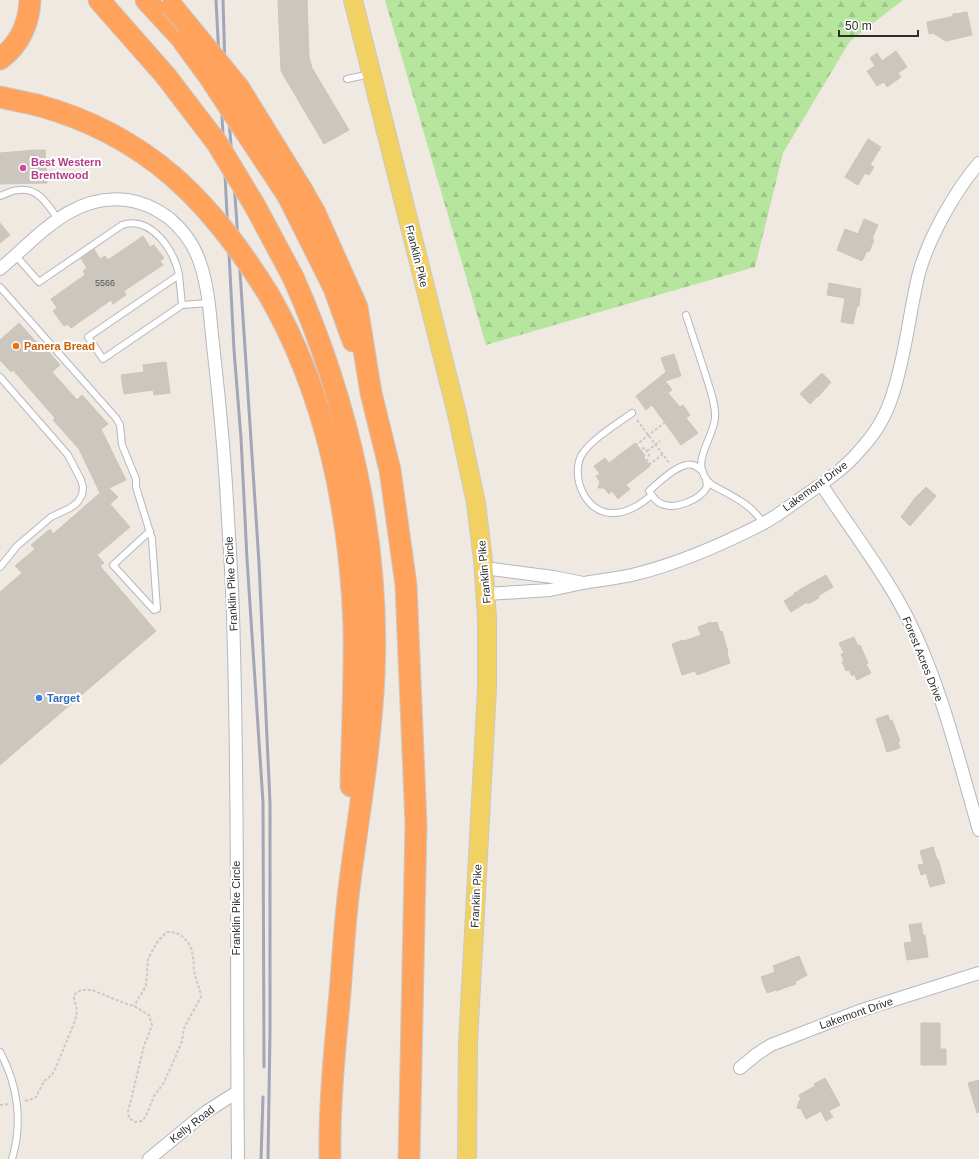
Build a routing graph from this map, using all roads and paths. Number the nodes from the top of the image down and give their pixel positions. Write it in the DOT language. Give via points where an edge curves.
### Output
graph roads {
  1 [pos="30,0"];
  2 [pos="99,0"];
  3 [pos="146,0"];
  4 [pos="353,0"];
  5 [pos="170,3"];
  6 [pos="0,59"];
  7 [pos="371,74"];
  8 [pos="347,79"];
  9 [pos="0,97"];
  10 [pos="979,163"];
  11 [pos="295,193"];
  12 [pos="0,196"];
  13 [pos="58,219"];
  14 [pos="16,256"];
  15 [pos="0,269"];
  16 [pos="179,275"];
  17 [pos="0,287"];
  18 [pos="208,303"];
  19 [pos="182,305"];
  20 [pos="686,315"];
  21 [pos="0,377"];
  22 [pos="632,412"];
  23 [pos="664,424"];
  24 [pos="660,442"];
  25 [pos="656,445"];
  26 [pos="647,451"];
  27 [pos="663,454"];
  28 [pos="675,470"];
  29 [pos="704,475"];
  30 [pos="821,484"];
  31 [pos="721,490"];
  32 [pos="652,495"];
  33 [pos="697,497"];
  34 [pos="763,523"];
  35 [pos="150,531"];
  36 [pos="0,567"];
  37 [pos="484,568"];
  38 [pos="583,583"];
  39 [pos="486,594"];
  40 [pos="979,830"];
  41 [pos="350,883"];
  42 [pos="979,973"];
  43 [pos="134,1006"];
  44 [pos="0,1052"];
  45 [pos="740,1068"];
  46 [pos="237,1092"];
  47 [pos="17,1103"];
  48 [pos="0,1105"];
  49 [pos="12,1159"];
  50 [pos="149,1159"];
  51 [pos="238,1159"];
  52 [pos="330,1159"];
  53 [pos="409,1159"];
  54 [pos="467,1159"];
  1 -- 6 [label="highway" via="27,20 20,36 11,50"];
  2 -- 41 [label="highway, bridge" via="165,75 217,143 255,206 293,277 326,357 342,412 359,486 370,561 375,630 374,675 365,769"];
  3 -- 11 [label="highway, bridge" via="181,38"];
  4 -- 7 [label="main road, Franklin Pike"];
  5 -- 11 [label="highway, bridge" via="238,88"];
  7 -- 8 [label="lane"];
  7 -- 37 [label="main road, Franklin Pike" via="459,421 476,503"];
  9 -- 41 [label="highway, bridge" via="57,110 110,132 142,152 188,189 215,218 270,295 300,357 329,448 346,538 354,624"];
  10 -- 30 [label="street, Lakemont Drive" via="949,206 925,255 888,408 860,450"];
  11 -- 53 [label="highway" via="334,288 371,393 390,470 406,585 416,824"];
  12 -- 13 [label="lane" via="18,190 31,190 40,196"];
  13 -- 14 [label="street, Franklin Pike Circle"];
  13 -- 18 [label="street, Franklin Pike Circle" via="78,207 103,200 131,201 156,210 176,224 193,246 203,272"];
  14 -- 15 [label="street, Franklin Pike Circle"];
  14 -- 16 [label="lane" via="39,282 122,225 136,223 153,231 162,240 176,262"];
  16 -- 19 [label="lane"];
  16 -- 19 [label="lane" via="88,337 103,359"];
  17 -- 35 [label="lane" via="116,418 120,425 122,445 136,478 136,487"];
  18 -- 19 [label="lane"];
  18 -- 46 [label="street, Franklin Pike Circle" via="224,453 233,614"];
  20 -- 29 [label="lane" via="715,406 714,426 702,455"];
  21 -- 36 [label="lane" via="68,455 83,486 82,495 77,502 51,516 17,546"];
  22 -- 25 [label="path"];
  22 -- 32 [label="lane" via="584,452 578,465 579,482 591,503 610,513 629,510"];
  23 -- 26 [label="path" via="636,445 639,449 644,448"];
  24 -- 25 [label="path"];
  25 -- 26 [label="path"];
  25 -- 27 [label="path"];
  26 -- 27 [label="path" via="647,460 650,464"];
  27 -- 28 [label="path"];
  28 -- 29 [label="lane" via="688,464 696,466"];
  28 -- 32 [label="lane" via="649,490"];
  29 -- 31 [label="lane" via="712,485"];
  29 -- 33 [label="lane" via="707,487"];
  30 -- 34 [label="street, Lakemont Drive"];
  30 -- 40 [label="street, Forest Acres Drive" via="896,598 917,639 941,702"];
  31 -- 33 [label="lane"];
  31 -- 34 [label="lane" via="750,507"];
  32 -- 33 [label="lane" via="659,503 668,506 682,504"];
  34 -- 38 [label="street, Lakemont Drive" via="670,564 636,574"];
  35 -- 35 [label="lane" via="156,609 154,610 112,565"];
  37 -- 38 [label="street, Lakemont Drive"];
  37 -- 39 [label="main road, Franklin Pike"];
  38 -- 39 [label="street, Lakemont Drive" via="550,590"];
  39 -- 54 [label="main road, Franklin Pike" via="487,697 468,1043"];
  41 -- 52 [label="highway" via="332,1072"];
  42 -- 45 [label="street, Lakemont Drive" via="859,1011 764,1048"];
  43 -- 43 [label="path" via="149,1016 152,1025 144,1046 128,1112 131,1121 138,1122 146,1116 154,1096 167,1077 184,1028 200,997 192,949 188,941 176,932 167,932 158,940 148,960 146,986"];
  43 -- 47 [label="path" via="92,990 77,992 74,998 77,1011 74,1026 54,1072 44,1081 33,1099"];
  44 -- 47 [label="lane" via="11,1076"];
  46 -- 50 [label="street, Kelly Road" via="206,1112"];
  46 -- 51 [label="street, Franklin Pike Circle"];
  47 -- 48 [label="path"];
  47 -- 49 [label="lane" via="17,1134"];
}
